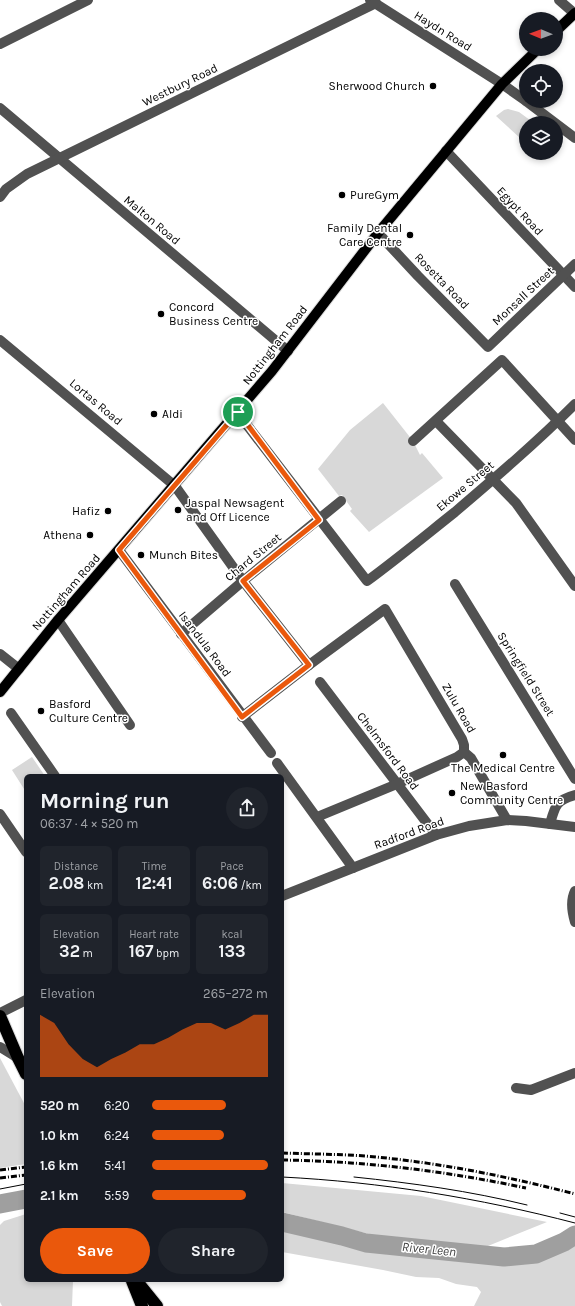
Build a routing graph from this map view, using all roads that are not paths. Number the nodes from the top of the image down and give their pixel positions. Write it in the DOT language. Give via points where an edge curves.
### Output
graph roads {
  1 [pos="88,0"];
  2 [pos="559,0"];
  3 [pos="373,2"];
  4 [pos="575,13"];
  5 [pos="563,24"];
  6 [pos="0,44"];
  7 [pos="531,56"];
  8 [pos="502,84"];
  9 [pos="519,96"];
  10 [pos="0,108"];
  11 [pos="535,108"];
  12 [pos="575,138"];
  13 [pos="446,151"];
  14 [pos="59,159"];
  15 [pos="0,196"];
  16 [pos="378,233"];
  17 [pos="575,264"];
  18 [pos="563,276"];
  19 [pos="575,287"];
  20 [pos="0,340"];
  21 [pos="488,347"];
  22 [pos="288,351"];
  23 [pos="575,404"];
  24 [pos="238,412"];
  25 [pos="436,421"];
  26 [pos="558,421"];
  27 [pos="575,440"];
  28 [pos="413,441"];
  29 [pos="493,480"];
  30 [pos="175,486"];
  31 [pos="341,501"];
  32 [pos="319,520"];
  33 [pos="119,550"];
  34 [pos="243,581"];
  35 [pos="455,584"];
  36 [pos="575,586"];
  37 [pos="58,620"];
  38 [pos="181,634"];
  39 [pos="0,654"];
  40 [pos="309,665"];
  41 [pos="19,669"];
  42 [pos="320,682"];
  43 [pos="0,692"];
  44 [pos="12,713"];
  45 [pos="242,717"];
  46 [pos="130,725"];
  47 [pos="464,752"];
  48 [pos="271,753"];
  49 [pos="277,763"];
  50 [pos="54,774"];
  51 [pos="575,779"];
  52 [pos="397,784"];
  53 [pos="575,795"];
  54 [pos="0,814"];
  55 [pos="317,816"];
  56 [pos="507,820"];
  57 [pos="550,824"];
  58 [pos="575,827"];
  59 [pos="436,835"];
  60 [pos="24,849"];
  61 [pos="353,868"];
  62 [pos="575,891"];
  63 [pos="284,895"];
  64 [pos="575,922"];
  65 [pos="24,1001"];
  66 [pos="0,1015"];
  67 [pos="0,1038"];
  68 [pos="0,1047"];
  69 [pos="18,1058"];
  70 [pos="24,1070"];
  71 [pos="575,1073"];
  72 [pos="516,1088"];
  73 [pos="132,1282"];
  74 [pos="138,1282"];
  75 [pos="142,1306"];
  76 [pos="157,1306"];
  1 -- 6 [label="street"];
  2 -- 4 [label="street"];
  3 -- 8 [label="street, Haydn Road"];
  3 -- 14 [label="street, Westbury Road"];
  4 -- 5 [label="main road"];
  7 -- 8 [label="main road, Nottingham Road"];
  8 -- 9 [label="street, Haydn Road"];
  8 -- 13 [label="main road, Nottingham Road"];
  10 -- 14 [label="street, Malton Road"];
  11 -- 12 [label="street, Haydn Road"];
  13 -- 16 [label="main road, Nottingham Road"];
  13 -- 18 [label="street, Egypt Road"];
  14 -- 15 [label="street, Westbury Road" via="27,174"];
  14 -- 22 [label="street, Malton Road"];
  16 -- 21 [label="street, Rosetta Road"];
  16 -- 22 [label="main road, Nottingham Road"];
  17 -- 18 [label="street, Monsall Street"];
  18 -- 19 [label="street, Egypt Road"];
  18 -- 21 [label="street, Monsall Street"];
  20 -- 30 [label="street, Lortas Road"];
  22 -- 24 [label="main road, Nottingham Road"];
  23 -- 26 [label="street, Ekowe Street"];
  24 -- 30 [label="main road, Nottingham Road"];
  24 -- 32 [label="street"];
  25 -- 26 [label="street" via="502,360"];
  25 -- 28 [label="street"];
  25 -- 29 [label="street"];
  26 -- 27 [label="street"];
  26 -- 29 [label="street, Ekowe Street"];
  29 -- 32 [label="street, Ekowe Street" via="366,582"];
  29 -- 36 [label="street" via="516,503"];
  30 -- 33 [label="main road, Nottingham Road"];
  30 -- 34 [label="street"];
  31 -- 32 [label="street, Chard Street"];
  32 -- 34 [label="street, Chard Street"];
  33 -- 37 [label="main road, Nottingham Road"];
  33 -- 38 [label="street, Isandula Road"];
  34 -- 38 [label="street, Chard Street"];
  34 -- 40 [label="street"];
  35 -- 51 [label="street, Springfield Street"];
  37 -- 41 [label="main road, Nottingham Road"];
  37 -- 46 [label="street"];
  38 -- 45 [label="street, Isandula Road"];
  39 -- 41 [label="street"];
  40 -- 45 [label="street"];
  40 -- 47 [label="street, Zulu Road" via="386,609 462,738"];
  41 -- 43 [label="main road, Nottingham Road"];
  42 -- 52 [label="street, Chelmsford Road"];
  44 -- 50 [label="street"];
  45 -- 48 [label="street, Isandula Road"];
  47 -- 52 [label="street"];
  47 -- 56 [label="street, Zulu Road" via="471,758"];
  49 -- 55 [label="street"];
  52 -- 55 [label="street"];
  52 -- 59 [label="street, Chelmsford Road"];
  53 -- 57 [label="street" via="556,803"];
  54 -- 60 [label="street"];
  55 -- 61 [label="street"];
  56 -- 57 [label="street, Radford Road"];
  56 -- 59 [label="street, Radford Road" via="475,824"];
  57 -- 58 [label="street, Radford Road"];
  59 -- 61 [label="street, Radford Road"];
  61 -- 63 [label="street, Radford Road"];
  62 -- 64 [label="street" via="571,908"];
  65 -- 66 [label="street"];
  66 -- 69 [label="highway"];
  67 -- 69 [label="highway"];
  68 -- 69 [label="street"];
  69 -- 70 [label="highway"];
  71 -- 72 [label="street" via="531,1090"];
  73 -- 75 [label="highway"];
  74 -- 76 [label="highway"];
}
